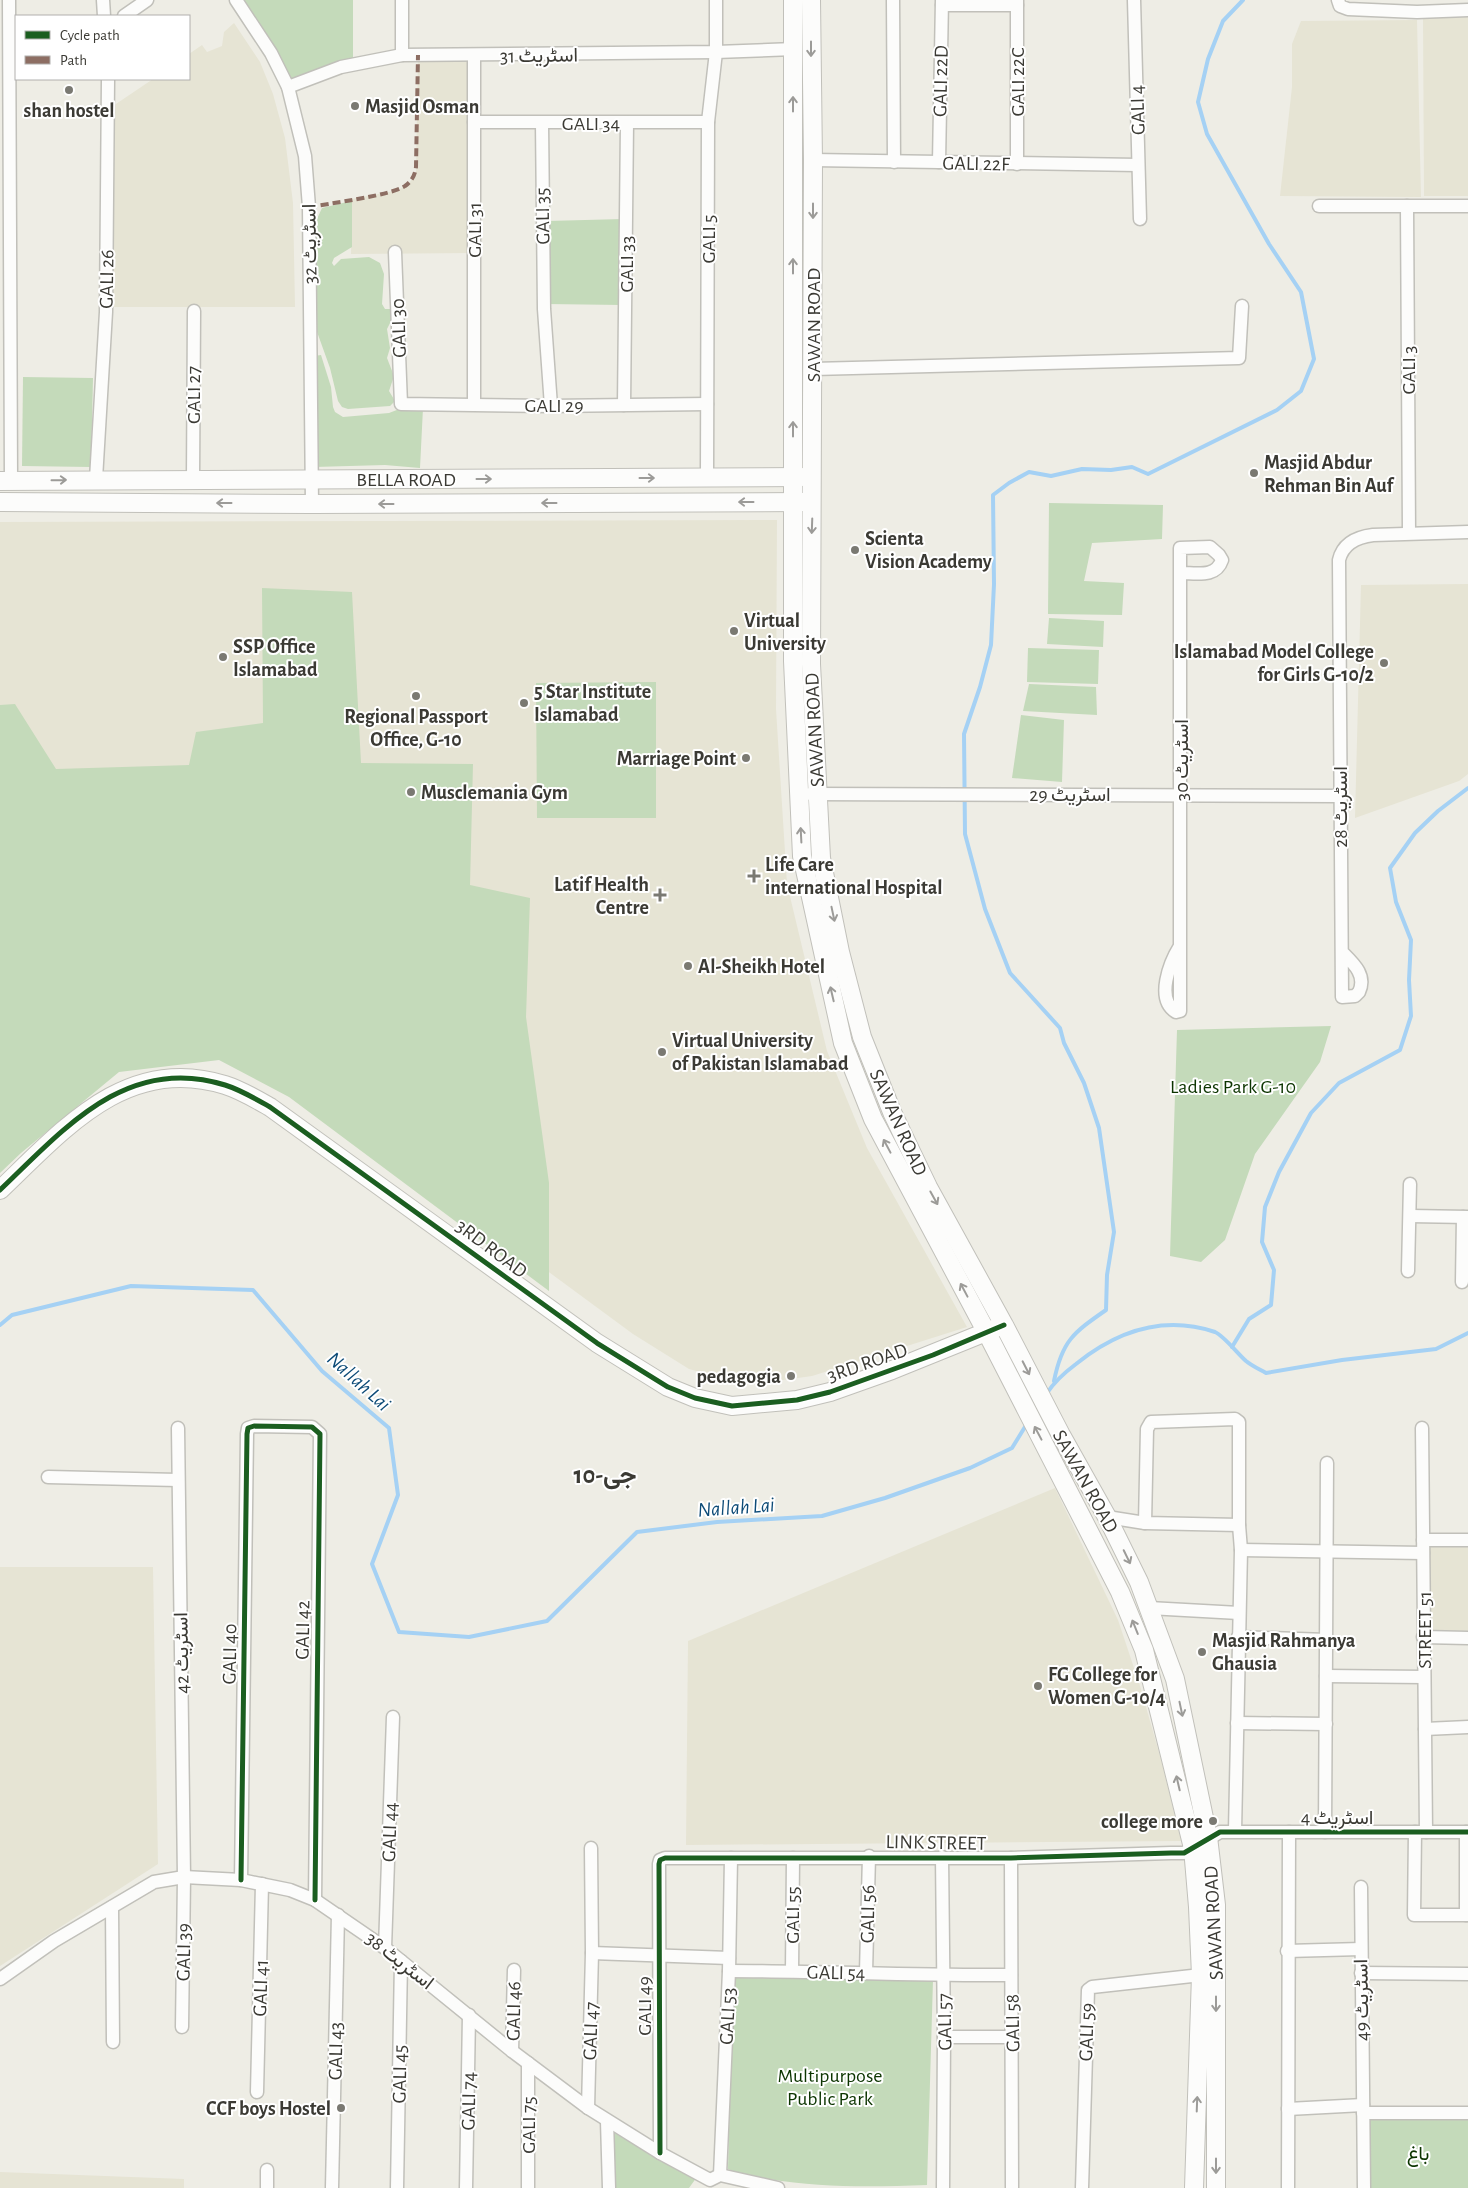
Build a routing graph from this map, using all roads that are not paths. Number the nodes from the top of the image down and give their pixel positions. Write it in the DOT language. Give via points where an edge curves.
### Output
graph roads {
  1 [pos="9,0"];
  2 [pos="103,0"];
  3 [pos="147,0"];
  4 [pos="236,0"];
  5 [pos="402,0"];
  6 [pos="716,0"];
  7 [pos="793,0"];
  8 [pos="811,0"];
  9 [pos="893,0"];
  10 [pos="1134,0"];
  11 [pos="942,3"];
  12 [pos="1017,3"];
  13 [pos="1339,3"];
  14 [pos="1460,7"];
  15 [pos="104,15"];
  16 [pos="125,15"];
  17 [pos="794,49"];
  18 [pos="716,52"];
  19 [pos="402,55"];
  20 [pos="474,56"];
  21 [pos="8,59"];
  22 [pos="108,80"];
  23 [pos="288,87"];
  24 [pos="474,122"];
  25 [pos="708,122"];
  26 [pos="542,123"];
  27 [pos="627,123"];
  28 [pos="813,160"];
  29 [pos="894,162"];
  30 [pos="938,162"];
  31 [pos="1018,164"];
  32 [pos="1138,165"];
  33 [pos="1319,206"];
  34 [pos="1407,206"];
  35 [pos="1468,206"];
  36 [pos="1140,219"];
  37 [pos="395,252"];
  38 [pos="1242,306"];
  39 [pos="194,311"];
  40 [pos="813,369"];
  41 [pos="401,404"];
  42 [pos="474,404"];
  43 [pos="707,404"];
  44 [pos="624,405"];
  45 [pos="551,406"];
  46 [pos="5,409"];
  47 [pos="792,477"];
  48 [pos="813,477"];
  49 [pos="582,478"];
  50 [pos="707,478"];
  51 [pos="96,479"];
  52 [pos="118,479"];
  53 [pos="193,479"];
  54 [pos="5,480"];
  55 [pos="312,480"];
  56 [pos="0,502"];
  57 [pos="582,502"];
  58 [pos="793,502"];
  59 [pos="813,502"];
  60 [pos="118,503"];
  61 [pos="312,504"];
  62 [pos="1468,532"];
  63 [pos="1409,533"];
  64 [pos="1180,573"];
  65 [pos="799,794"];
  66 [pos="817,794"];
  67 [pos="1181,795"];
  68 [pos="1340,796"];
  69 [pos="1180,946"];
  70 [pos="1342,952"];
  71 [pos="1410,1184"];
  72 [pos="0,1190"];
  73 [pos="1410,1216"];
  74 [pos="1465,1217"];
  75 [pos="1408,1271"];
  76 [pos="1462,1282"];
  77 [pos="1004,1325"];
  78 [pos="987,1333"];
  79 [pos="178,1428"];
  80 [pos="248,1428"];
  81 [pos="1422,1428"];
  82 [pos="1327,1463"];
  83 [pos="48,1477"];
  84 [pos="178,1480"];
  85 [pos="1107,1517"];
  86 [pos="1145,1523"];
  87 [pos="1239,1525"];
  88 [pos="1423,1540"];
  89 [pos="1468,1540"];
  90 [pos="1241,1550"];
  91 [pos="1328,1551"];
  92 [pos="1423,1553"];
  93 [pos="1149,1608"];
  94 [pos="1239,1613"];
  95 [pos="1238,1637"];
  96 [pos="1423,1637"];
  97 [pos="1468,1638"];
  98 [pos="1327,1640"];
  99 [pos="1326,1676"];
  100 [pos="1424,1677"];
  101 [pos="393,1717"];
  102 [pos="1237,1723"];
  103 [pos="1326,1724"];
  104 [pos="1468,1727"];
  105 [pos="1424,1729"];
  106 [pos="1235,1831"];
  107 [pos="1289,1832"];
  108 [pos="1325,1832"];
  109 [pos="1421,1832"];
  110 [pos="1467,1832"];
  111 [pos="1208,1837"];
  112 [pos="591,1848"];
  113 [pos="1193,1848"];
  114 [pos="869,1856"];
  115 [pos="942,1856"];
  116 [pos="731,1858"];
  117 [pos="793,1858"];
  118 [pos="1011,1858"];
  119 [pos="660,1860"];
  120 [pos="184,1876"];
  121 [pos="241,1880"];
  122 [pos="262,1884"];
  123 [pos="1361,1887"];
  124 [pos="315,1900"];
  125 [pos="112,1907"];
  126 [pos="338,1915"];
  127 [pos="1467,1915"];
  128 [pos="385,1948"];
  129 [pos="1360,1949"];
  130 [pos="1287,1951"];
  131 [pos="592,1953"];
  132 [pos="659,1955"];
  133 [pos="729,1958"];
  134 [pos="402,1961"];
  135 [pos="514,1970"];
  136 [pos="792,1971"];
  137 [pos="729,1972"];
  138 [pos="866,1972"];
  139 [pos="1360,1973"];
  140 [pos="1010,1974"];
  141 [pos="1468,1974"];
  142 [pos="1200,1975"];
  143 [pos="943,1976"];
  144 [pos="0,1979"];
  145 [pos="469,2015"];
  146 [pos="182,2027"];
  147 [pos="944,2037"];
  148 [pos="1012,2038"];
  149 [pos="113,2042"];
  150 [pos="512,2051"];
  151 [pos="528,2063"];
  152 [pos="257,2092"];
  153 [pos="588,2108"];
  154 [pos="1288,2109"];
  155 [pos="1363,2109"];
  156 [pos="1468,2113"];
  157 [pos="608,2122"];
  158 [pos="660,2152"];
  159 [pos="267,2170"];
  160 [pos="711,2181"];
  161 [pos="267,2188"];
  162 [pos="332,2188"];
  163 [pos="397,2188"];
  164 [pos="466,2188"];
  165 [pos="528,2188"];
  166 [pos="609,2188"];
  167 [pos="778,2188"];
  168 [pos="943,2188"];
  169 [pos="1012,2188"];
  170 [pos="1082,2188"];
  171 [pos="1194,2188"];
  172 [pos="1216,2188"];
  173 [pos="1288,2188"];
  174 [pos="1364,2188"];
  1 -- 21 [label="street"];
  2 -- 15 [label="street"];
  3 -- 16 [label="street"];
  4 -- 23 [label="street, اسٹریٹ 32" via="271,52"];
  5 -- 19 [label="street"];
  6 -- 18 [label="street, GALI 5"];
  7 -- 17 [label="main road, SAWAN ROAD"];
  8 -- 28 [label="main road, SAWAN ROAD, one-way"];
  9 -- 29 [label="street"];
  10 -- 32 [label="street, GALI 4"];
  11 -- 12 [label="street"];
  11 -- 30 [label="street, GALI 22D"];
  12 -- 31 [label="street, GALI 22C"];
  13 -- 14 [label="street" via="1348,9 1417,12"];
  17 -- 18 [label="street, اسٹریٹ 31"];
  47 -- 17 [label="main road, SAWAN ROAD, one-way"];
  18 -- 20 [label="street, اسٹریٹ 31"];
  18 -- 25 [label="street, GALI 5"];
  19 -- 20 [label="street, اسٹریٹ 31"];
  19 -- 23 [label="street, اسٹریٹ 31" via="341,67"];
  20 -- 24 [label="street, GALI 31"];
  21 -- 46 [label="street"];
  22 -- 51 [label="street, GALI 26" via="106,312"];
  23 -- 55 [label="street, اسٹریٹ 32" via="302,141 308,186"];
  24 -- 26 [label="street, GALI 34"];
  24 -- 42 [label="street, GALI 31"];
  25 -- 27 [label="street, GALI 34"];
  25 -- 43 [label="street, GALI 5"];
  26 -- 27 [label="street, GALI 34"];
  26 -- 45 [label="street, GALI 35" via="544,308"];
  27 -- 44 [label="street, GALI 33"];
  28 -- 29 [label="street, GALI 22F"];
  28 -- 40 [label="main road, SAWAN ROAD, one-way"];
  29 -- 30 [label="street, GALI 22F"];
  30 -- 31 [label="street, GALI 22F"];
  31 -- 32 [label="street, GALI 22F"];
  32 -- 36 [label="street, GALI 4"];
  33 -- 34 [label="street"];
  34 -- 35 [label="street"];
  34 -- 63 [label="street, GALI 3"];
  37 -- 41 [label="street, GALI 30"];
  38 -- 40 [label="street" via="1239,358"];
  39 -- 53 [label="street, GALI 27"];
  40 -- 48 [label="main road, SAWAN ROAD"];
  41 -- 42 [label="street, GALI 29"];
  42 -- 45 [label="street, GALI 29"];
  43 -- 44 [label="street, GALI 29"];
  43 -- 50 [label="street, GALI 5"];
  44 -- 45 [label="street, GALI 29"];
  46 -- 54 [label="street"];
  47 -- 48 [label="main road, BELLA ROAD"];
  47 -- 50 [label="main road, BELLA ROAD"];
  47 -- 58 [label="main road, SAWAN ROAD"];
  48 -- 59 [label="main road, SAWAN ROAD"];
  49 -- 50 [label="main road, BELLA ROAD, one-way"];
  55 -- 49 [label="main road, BELLA ROAD, one-way"];
  49 -- 57 [label="main road"];
  51 -- 52 [label="main road, BELLA ROAD"];
  54 -- 51 [label="main road, BELLA ROAD, one-way"];
  52 -- 53 [label="main road, BELLA ROAD"];
  52 -- 60 [label="main road"];
  53 -- 55 [label="main road, BELLA ROAD"];
  55 -- 61 [label="street, اسٹریٹ 32"];
  56 -- 60 [label="main road, BELLA ROAD"];
  58 -- 57 [label="main road, BELLA ROAD, one-way"];
  57 -- 61 [label="main road, BELLA ROAD, one-way"];
  58 -- 59 [label="main road, BELLA ROAD"];
  58 -- 65 [label="main road, SAWAN ROAD" via="793,662"];
  59 -- 66 [label="main road, SAWAN ROAD, one-way" via="811,664"];
  61 -- 60 [label="main road, BELLA ROAD, one-way"];
  62 -- 63 [label="street"];
  63 -- 68 [label="street, اسٹریٹ 28" via="1359,537 1341,552"];
  64 -- 67 [label="street, اسٹریٹ 30"];
  65 -- 66 [label="street, اسٹریٹ 29"];
  78 -- 65 [label="main road, SAWAN ROAD, one-way" via="872,1119 843,1043 802,856"];
  66 -- 67 [label="street, اسٹریٹ 29"];
  66 -- 77 [label="main road, SAWAN ROAD, one-way" via="821,858 862,1037 892,1112 928,1187"];
  67 -- 68 [label="street, اسٹریٹ 29"];
  67 -- 69 [label="street, اسٹریٹ 30"];
  68 -- 70 [label="street, اسٹریٹ 28" via="1342,997 1351,997 1359,992 1362,979 1355,965"];
  71 -- 73 [label="street"];
  72 -- 78 [label="main road, 3RD ROAD" via="63,1130 115,1092 144,1081 202,1079 233,1088 270,1107 597,1343 654,1379 695,1398 732,1406 797,1400 830,1392"];
  73 -- 74 [label="street"];
  73 -- 75 [label="street"];
  74 -- 76 [label="street"];
  77 -- 78 [label="main road, 3RD ROAD"];
  77 -- 85 [label="main road, SAWAN ROAD, one-way"];
  113 -- 78 [label="main road, SAWAN ROAD, one-way" via="1144,1650 1120,1592"];
  79 -- 84 [label="street, اسٹریٹ 42"];
  80 -- 121 [label="street, GALI 40"];
  80 -- 124 [label="street, GALI 42" via="312,1428 320,1434"];
  81 -- 88 [label="street, STREET 51"];
  82 -- 91 [label="street"];
  83 -- 84 [label="street"];
  84 -- 120 [label="street, اسٹریٹ 42"];
  85 -- 86 [label="street"];
  85 -- 93 [label="main road, SAWAN ROAD, one-way" via="1140,1582"];
  86 -- 87 [label="street"];
  86 -- 87 [label="street" via="1147,1429 1151,1422 1234,1420 1240,1426"];
  87 -- 90 [label="street"];
  88 -- 89 [label="street"];
  88 -- 92 [label="street, STREET 51"];
  90 -- 91 [label="street"];
  90 -- 94 [label="street"];
  91 -- 92 [label="street"];
  91 -- 98 [label="street"];
  92 -- 96 [label="street, STREET 51"];
  93 -- 94 [label="street"];
  93 -- 111 [label="main road, SAWAN ROAD, one-way" via="1174,1679"];
  94 -- 95 [label="street"];
  95 -- 98 [label="street"];
  95 -- 102 [label="street"];
  96 -- 97 [label="street"];
  96 -- 100 [label="street, STREET 51"];
  98 -- 99 [label="street"];
  99 -- 100 [label="street"];
  99 -- 103 [label="street"];
  100 -- 105 [label="street, STREET 51"];
  101 -- 128 [label="street, GALI 44"];
  102 -- 103 [label="street"];
  102 -- 106 [label="street"];
  103 -- 108 [label="street"];
  104 -- 105 [label="street"];
  105 -- 109 [label="street, STREET 51"];
  106 -- 107 [label="street, اسٹریٹ 4"];
  106 -- 111 [label="street, اسٹریٹ 4"];
  107 -- 108 [label="street, اسٹریٹ 4"];
  107 -- 130 [label="street"];
  108 -- 109 [label="street, اسٹریٹ 4"];
  109 -- 110 [label="street, اسٹریٹ 4"];
  109 -- 127 [label="street, STREET 51" via="1414,1915"];
  110 -- 127 [label="street"];
  111 -- 113 [label="street, LINK STREET"];
  111 -- 172 [label="main road, SAWAN ROAD, one-way" via="1216,1905"];
  112 -- 131 [label="street, GALI 47"];
  113 -- 118 [label="street, LINK STREET" via="1184,1853"];
  113 -- 142 [label="main road, SAWAN ROAD"];
  114 -- 115 [label="street, LINK STREET"];
  114 -- 117 [label="street, LINK STREET"];
  114 -- 138 [label="street, GALI 56"];
  115 -- 118 [label="street, LINK STREET"];
  115 -- 143 [label="street, GALI 57"];
  116 -- 117 [label="street, LINK STREET"];
  116 -- 119 [label="street, LINK STREET"];
  116 -- 133 [label="street, GALI 53"];
  117 -- 136 [label="street, GALI 55"];
  118 -- 140 [label="street, GALI 58"];
  119 -- 132 [label="street, GALI 49"];
  120 -- 121 [label="street, اسٹریٹ 38"];
  120 -- 125 [label="street, اسٹریٹ 38" via="154,1882"];
  120 -- 146 [label="street, GALI 39"];
  121 -- 122 [label="street, اسٹریٹ 38"];
  122 -- 124 [label="street, اسٹریٹ 38"];
  122 -- 152 [label="street, GALI 41"];
  123 -- 129 [label="street, اسٹریٹ 49"];
  124 -- 126 [label="street, اسٹریٹ 38"];
  125 -- 144 [label="street, اسٹریٹ 38" via="54,1941"];
  125 -- 149 [label="street"];
  126 -- 128 [label="street, اسٹریٹ 38"];
  126 -- 162 [label="street, GALI 43"];
  128 -- 134 [label="street, اسٹریٹ 38"];
  129 -- 130 [label="street"];
  129 -- 139 [label="street, اسٹریٹ 49"];
  130 -- 154 [label="street"];
  131 -- 132 [label="street"];
  131 -- 153 [label="street, GALI 47"];
  132 -- 133 [label="street"];
  132 -- 158 [label="street, GALI 49"];
  133 -- 137 [label="street, GALI 53"];
  134 -- 145 [label="street, اسٹریٹ 38"];
  134 -- 163 [label="street, GALI 45"];
  135 -- 150 [label="street, GALI 46"];
  136 -- 137 [label="street, GALI 54"];
  136 -- 138 [label="street, GALI 54"];
  137 -- 160 [label="street, GALI 53"];
  138 -- 143 [label="street, GALI 54"];
  139 -- 141 [label="street"];
  139 -- 155 [label="street, اسٹریٹ 49"];
  140 -- 143 [label="street, GALI 54"];
  140 -- 148 [label="street, GALI 58"];
  142 -- 170 [label="street, GALI 59" via="1088,1990"];
  171 -- 142 [label="main road, SAWAN ROAD, one-way"];
  143 -- 147 [label="street, GALI 57"];
  145 -- 150 [label="street, اسٹریٹ 38"];
  145 -- 164 [label="street, GALI 74"];
  147 -- 148 [label="street"];
  147 -- 168 [label="street, GALI 57"];
  148 -- 169 [label="street, GALI 58"];
  150 -- 151 [label="street, اسٹریٹ 38"];
  151 -- 153 [label="street, اسٹریٹ 38"];
  151 -- 165 [label="street, GALI 75"];
  153 -- 157 [label="street, اسٹریٹ 38"];
  154 -- 155 [label="street"];
  154 -- 173 [label="street"];
  155 -- 156 [label="street"];
  155 -- 174 [label="street, اسٹریٹ 49"];
  157 -- 158 [label="street, اسٹریٹ 38"];
  157 -- 166 [label="street"];
  158 -- 160 [label="street, اسٹریٹ 38"];
  159 -- 161 [label="street"];
  160 -- 167 [label="street, اسٹریٹ 38"];
}
